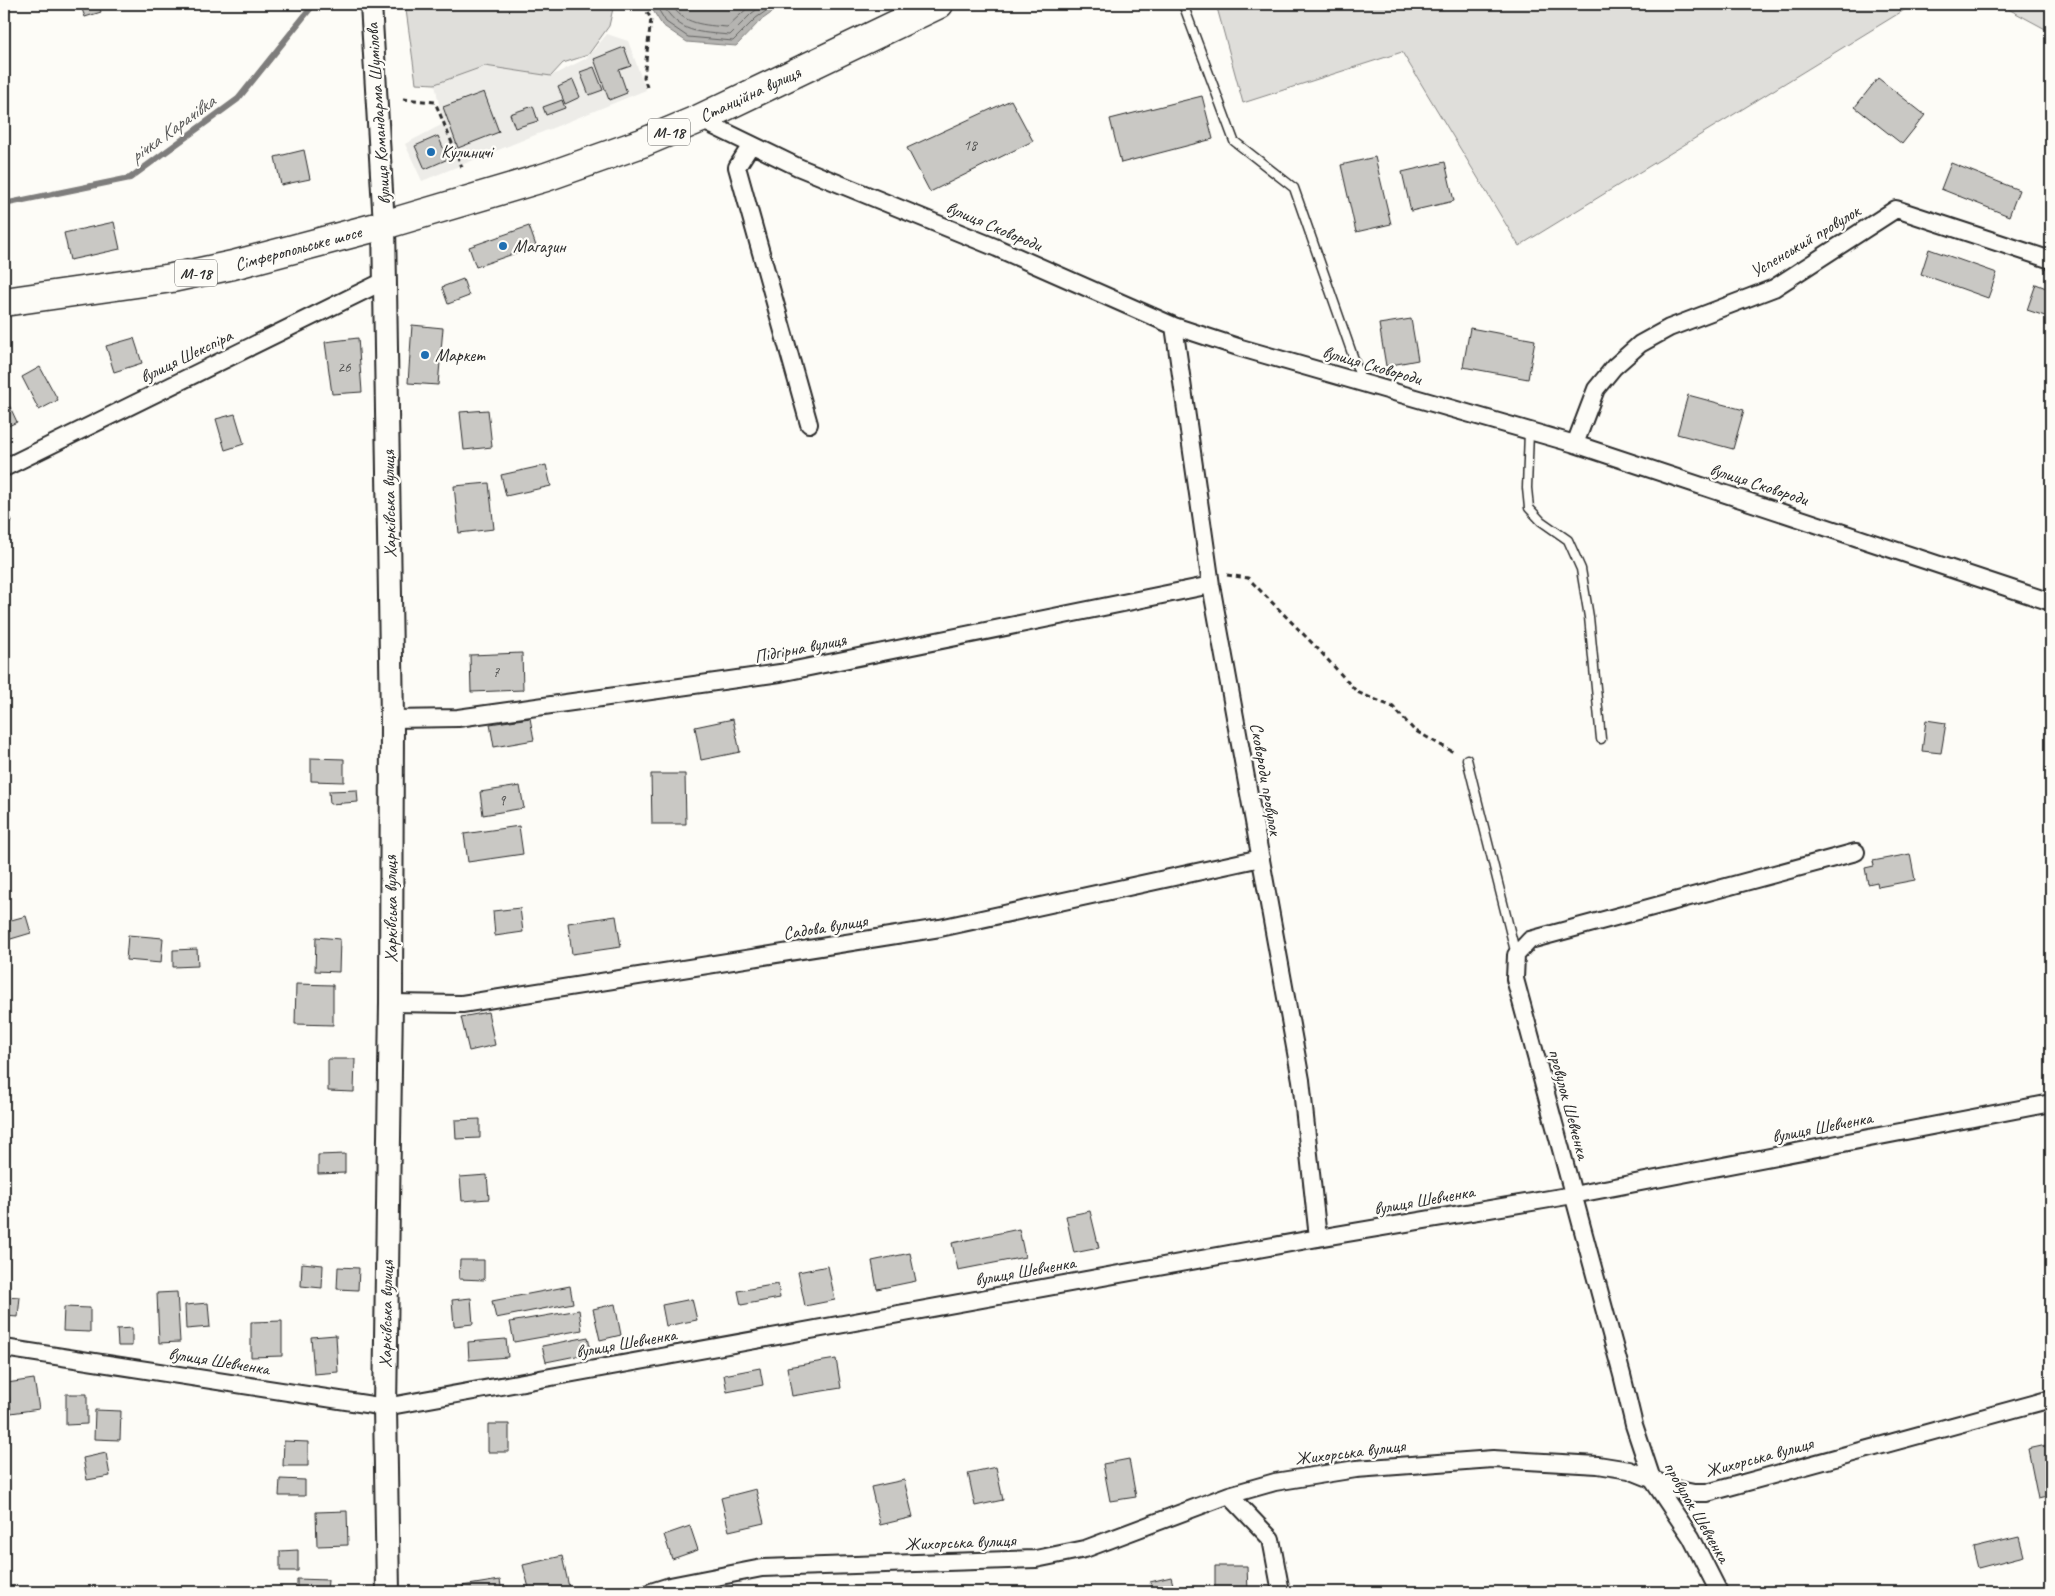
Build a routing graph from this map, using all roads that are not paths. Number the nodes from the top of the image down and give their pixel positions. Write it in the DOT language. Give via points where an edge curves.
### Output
graph roads {
  1 [pos="371,4"];
  2 [pos="939,4"];
  3 [pos="1183,4"];
  4 [pos="699,119"];
  5 [pos="751,145"];
  6 [pos="384,225"];
  7 [pos="2051,260"];
  8 [pos="386,280"];
  9 [pos="4,302"];
  10 [pos="1174,326"];
  11 [pos="1363,383"];
  12 [pos="809,424"];
  13 [pos="1529,431"];
  14 [pos="1574,444"];
  15 [pos="4,468"];
  16 [pos="1210,579"];
  17 [pos="2051,602"];
  18 [pos="392,719"];
  19 [pos="1601,739"];
  20 [pos="1467,759"];
  21 [pos="1856,852"];
  22 [pos="1261,858"];
  23 [pos="1516,955"];
  24 [pos="391,1003"];
  25 [pos="2051,1103"];
  26 [pos="1573,1195"];
  27 [pos="1318,1238"];
  28 [pos="4,1348"];
  29 [pos="2051,1399"];
  30 [pos="385,1408"];
  31 [pos="1652,1479"];
  32 [pos="1229,1495"];
  33 [pos="388,1592"];
  34 [pos="652,1592"];
  35 [pos="1280,1592"];
  36 [pos="1719,1592"];
  1 -- 6 [label="street, вулиця Командарма Шумілова"];
  2 -- 4 [label="highway, Станційна вулиця / М-18"];
  3 -- 11 [label="lane" via="1234,141 1294,188"];
  4 -- 5 [label="street, вулиця Сковороди"];
  4 -- 6 [label="highway, Станційна вулиця / М-18" via="546,177"];
  5 -- 10 [label="street, вулиця Сковороди"];
  5 -- 12 [label="street" via="737,167"];
  6 -- 8 [label="main road, Харківська вулиця"];
  6 -- 9 [label="highway, Сімферопольське шосе / М-18" via="172,278"];
  7 -- 14 [label="street, Успенський провулок" via="1896,209 1774,288 1669,328 1640,344 1614,367 1596,389"];
  8 -- 15 [label="street, вулиця Шекспіра"];
  8 -- 18 [label="main road, Харківська вулиця"];
  10 -- 11 [label="street, вулиця Сковороди"];
  10 -- 16 [label="street, Сковороди провулок"];
  11 -- 13 [label="street, вулиця Сковороди"];
  13 -- 14 [label="street, вулиця Сковороди"];
  13 -- 19 [label="lane" via="1526,488 1529,508 1568,540 1581,569"];
  14 -- 17 [label="street, вулиця Сковороди"];
  16 -- 18 [label="street, Підгірна вулиця" via="780,673 458,718"];
  16 -- 22 [label="street, Сковороди провулок"];
  18 -- 24 [label="main road, Харківська вулиця"];
  20 -- 23 [label="lane"];
  21 -- 23 [label="street" via="1530,940"];
  22 -- 24 [label="street, Садова вулиця" via="940,928 462,1004"];
  22 -- 27 [label="street, Сковороди провулок" via="1301,1080"];
  23 -- 26 [label="street, провулок Шевченка" via="1515,979"];
  24 -- 30 [label="main road, Харківська вулиця"];
  25 -- 26 [label="street, вулиця Шевченка"];
  26 -- 27 [label="street, вулиця Шевченка"];
  26 -- 31 [label="street, провулок Шевченка" via="1634,1424"];
  27 -- 30 [label="street, вулиця Шевченка"];
  28 -- 30 [label="street, вулиця Шевченка"];
  29 -- 31 [label="street, Жихорська вулиця" via="1707,1492 1679,1490"];
  30 -- 33 [label="main road, Харківська вулиця"];
  31 -- 32 [label="street, Жихорська вулиця" via="1629,1470 1598,1465 1493,1459 1356,1469 1275,1482"];
  31 -- 36 [label="street, провулок Шевченка" via="1692,1537"];
  32 -- 34 [label="street, Жихорська вулиця" via="1085,1549 1036,1559 762,1568"];
  32 -- 35 [label="street" via="1271,1539"];
}
